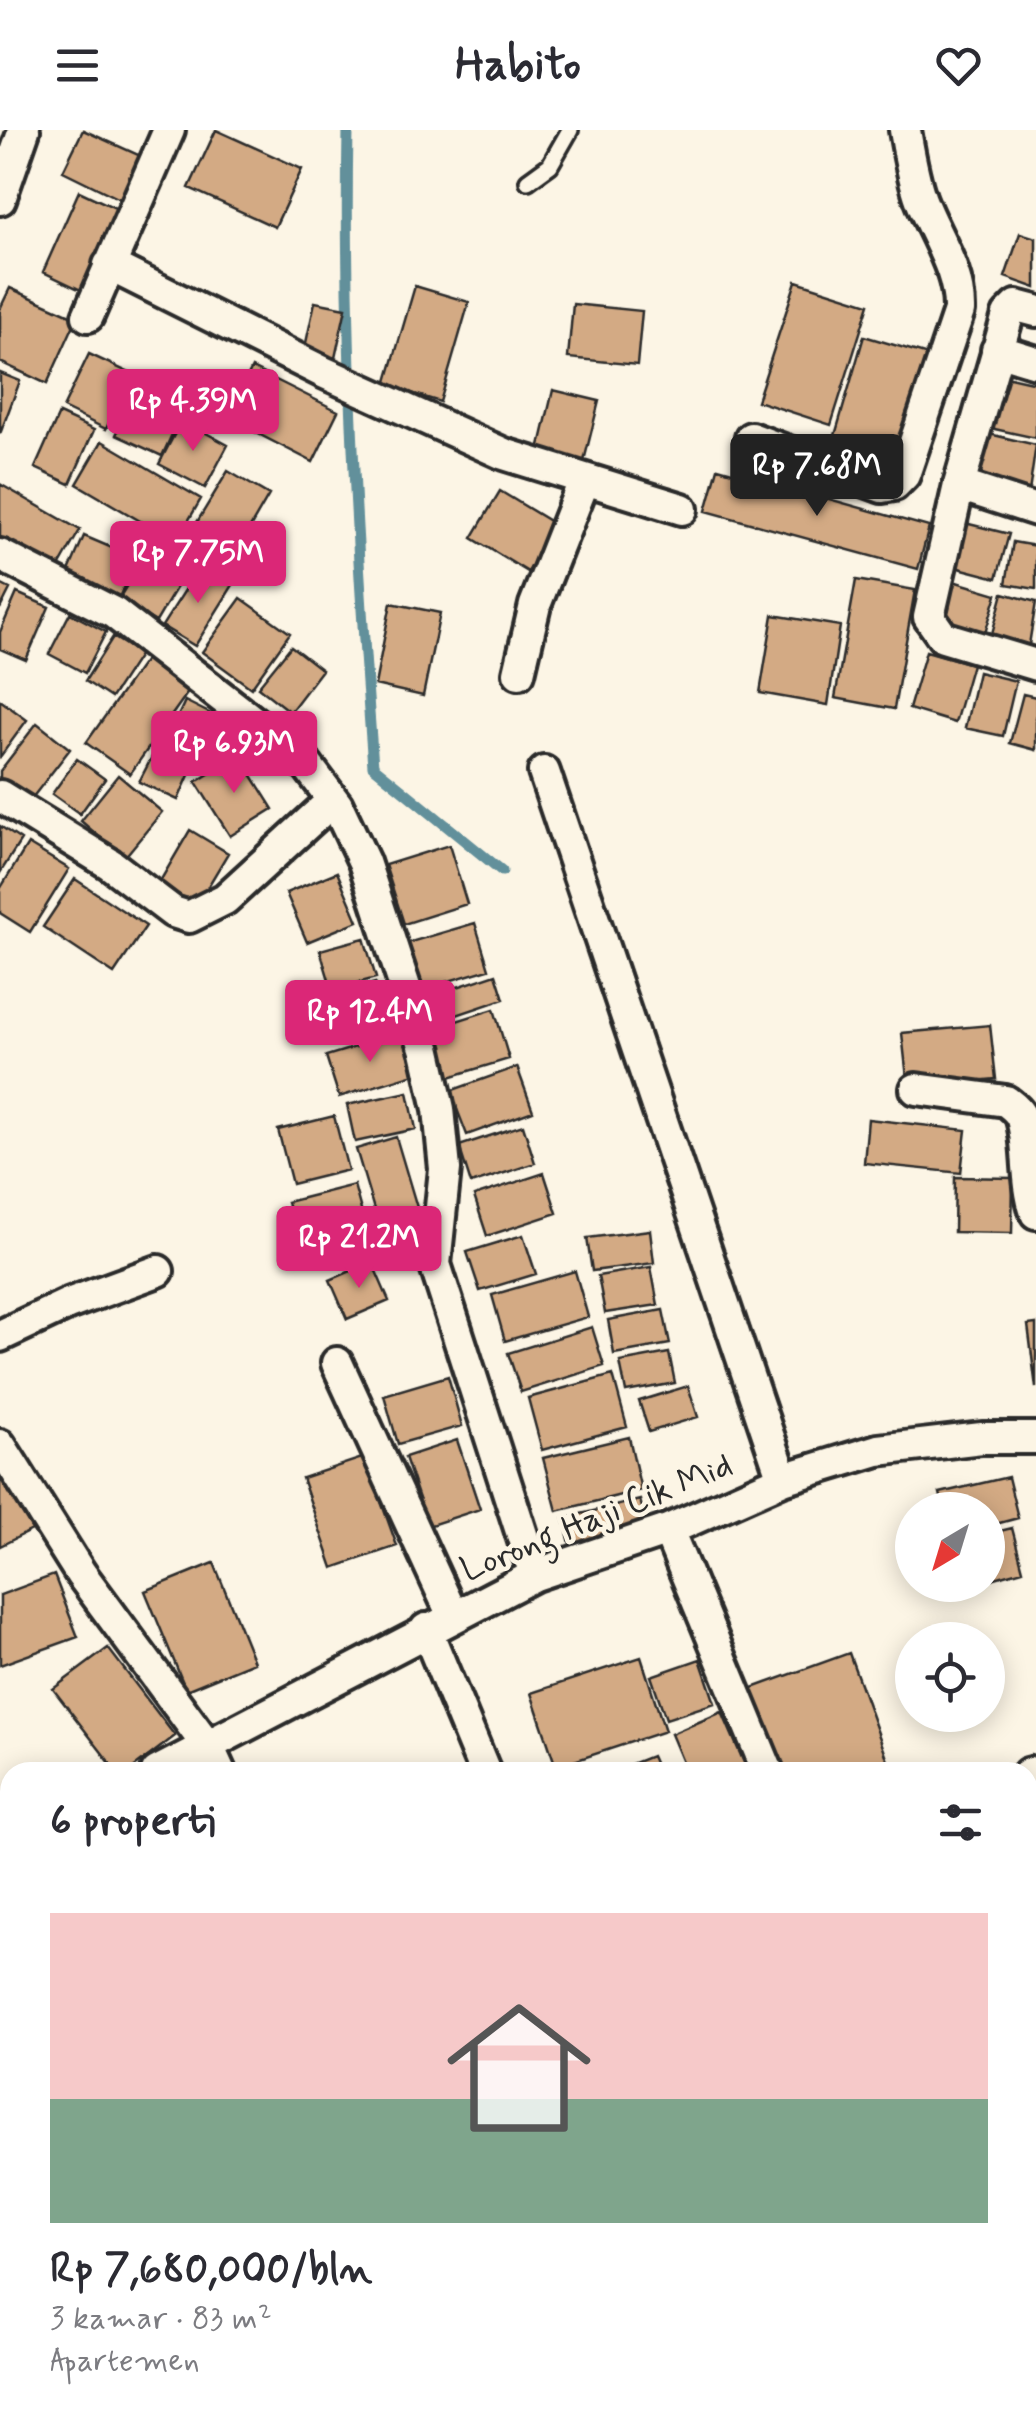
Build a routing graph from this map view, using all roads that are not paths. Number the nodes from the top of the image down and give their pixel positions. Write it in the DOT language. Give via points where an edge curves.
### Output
graph roads {
  1 [pos="24,130"];
  2 [pos="169,130"];
  3 [pos="570,130"];
  4 [pos="906,130"];
  5 [pos="528,182"];
  6 [pos="0,199"];
  7 [pos="109,265"];
  8 [pos="1036,312"];
  9 [pos="88,316"];
  10 [pos="997,350"];
  11 [pos="1036,362"];
  12 [pos="751,438"];
  13 [pos="584,481"];
  14 [pos="959,485"];
  15 [pos="682,509"];
  16 [pos="1036,510"];
  17 [pos="0,556"];
  18 [pos="1036,665"];
  19 [pos="520,673"];
  20 [pos="544,772"];
  21 [pos="0,796"];
  22 [pos="335,803"];
  23 [pos="916,1088"];
  24 [pos="1031,1182"];
  25 [pos="1036,1213"];
  26 [pos="158,1271"];
  27 [pos="0,1336"];
  28 [pos="337,1363"];
  29 [pos="1036,1438"];
  30 [pos="0,1445"];
  31 [pos="784,1479"];
  32 [pos="668,1530"];
  33 [pos="535,1574"];
  34 [pos="439,1623"];
  35 [pos="215,1760"];
  36 [pos="482,1762"];
  37 [pos="764,1762"];
  1 -- 6 [label="street"];
  2 -- 7 [label="street"];
  3 -- 5 [label="lane" via="550,165"];
  4 -- 12 [label="street" via="920,196 957,281 959,311 904,475 882,487"];
  7 -- 9 [label="street"];
  7 -- 13 [label="street" via="504,454"];
  8 -- 10 [label="street" via="1012,309"];
  10 -- 11 [label="street"];
  10 -- 14 [label="street"];
  13 -- 15 [label="street"];
  13 -- 19 [label="street" via="535,605"];
  14 -- 16 [label="street"];
  14 -- 18 [label="street" via="931,626 943,637"];
  17 -- 22 [label="street" via="114,613 304,761"];
  20 -- 31 [label="street"];
  21 -- 22 [label="street" via="110,864 172,912 190,917 226,899"];
  22 -- 33 [label="street" via="364,862 426,1051 445,1169 435,1248 440,1287"];
  23 -- 24 [label="street" via="1006,1101 1016,1109"];
  24 -- 25 [label="street"];
  26 -- 27 [label="street"];
  28 -- 34 [label="street"];
  29 -- 31 [label="street, Lorong Haji Cik Mid" via="878,1450"];
  30 -- 35 [label="street" via="81,1574"];
  31 -- 32 [label="street, Lorong Haji Cik Mid"];
  32 -- 33 [label="street, Lorong Haji Cik Mid"];
  32 -- 37 [label="street"];
  33 -- 34 [label="street, Lorong Haji Cik Mid"];
  34 -- 35 [label="street, Lorong Haji Cik Mid"];
  34 -- 36 [label="street"];
}
